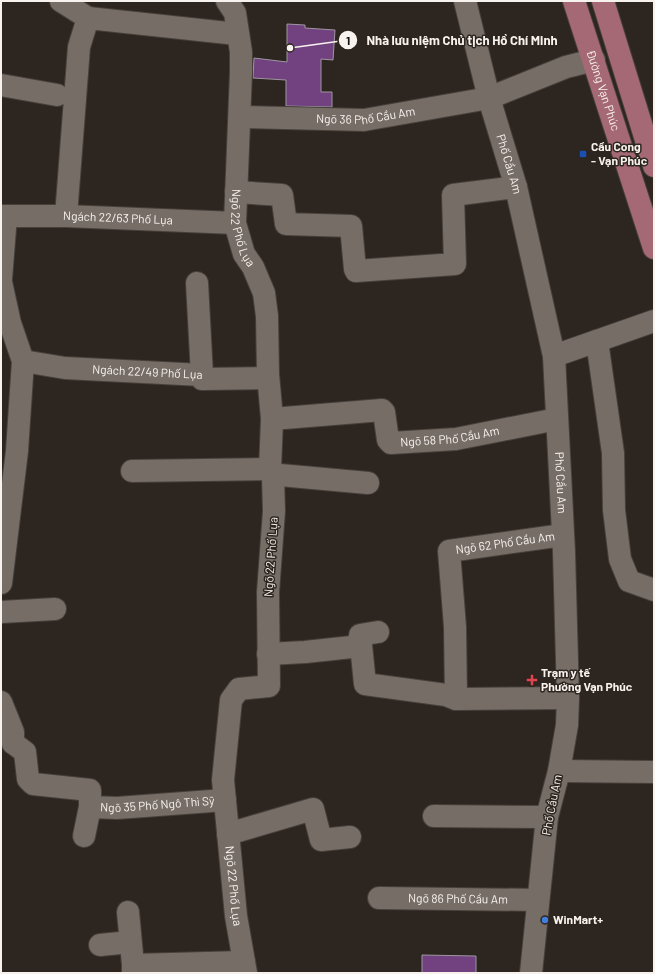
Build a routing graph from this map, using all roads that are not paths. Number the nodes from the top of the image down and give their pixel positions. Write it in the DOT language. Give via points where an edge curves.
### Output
graph roads {
  1 [pos="61,1"];
  2 [pos="227,1"];
  3 [pos="465,1"];
  4 [pos="574,1"];
  5 [pos="604,1"];
  6 [pos="88,18"];
  7 [pos="237,34"];
  8 [pos="594,60"];
  9 [pos="1,85"];
  10 [pos="57,95"];
  11 [pos="494,96"];
  12 [pos="241,117"];
  13 [pos="648,124"];
  14 [pos="654,166"];
  15 [pos="516,187"];
  16 [pos="236,192"];
  17 [pos="4,216"];
  18 [pos="66,216"];
  19 [pos="235,223"];
  20 [pos="654,248"];
  21 [pos="1,280"];
  22 [pos="196,283"];
  23 [pos="654,321"];
  24 [pos="597,341"];
  25 [pos="554,356"];
  26 [pos="23,361"];
  27 [pos="202,375"];
  28 [pos="268,378"];
  29 [pos="272,419"];
  30 [pos="557,419"];
  31 [pos="132,471"];
  32 [pos="271,471"];
  33 [pos="368,483"];
  34 [pos="563,535"];
  35 [pos="1,584"];
  36 [pos="654,590"];
  37 [pos="55,609"];
  38 [pos="1,612"];
  39 [pos="378,632"];
  40 [pos="361,646"];
  41 [pos="268,654"];
  42 [pos="568,698"];
  43 [pos="456,699"];
  44 [pos="1,702"];
  45 [pos="7,745"];
  46 [pos="559,771"];
  47 [pos="654,772"];
  48 [pos="225,800"];
  49 [pos="90,807"];
  50 [pos="434,816"];
  51 [pos="547,818"];
  52 [pos="228,834"];
  53 [pos="84,836"];
  54 [pos="350,838"];
  55 [pos="379,898"];
  56 [pos="538,900"];
  57 [pos="128,912"];
  58 [pos="130,942"];
  59 [pos="100,945"];
  60 [pos="245,967"];
  61 [pos="133,969"];
  62 [pos="531,973"];
  1 -- 6 [label="street"];
  2 -- 7 [label="street, Ngõ 22 Phố Lụa" via="234,11"];
  3 -- 11 [label="street, Phố Cầu Am"];
  4 -- 8 [label="main road, Đường Vạn Phúc"];
  5 -- 13 [label="main road"];
  6 -- 7 [label="street"];
  6 -- 18 [label="street" via="79,47"];
  7 -- 12 [label="street, Ngõ 22 Phố Lụa" via="241,52"];
  8 -- 11 [label="street, Ngõ 36 Phố Cầu Am" via="566,67"];
  8 -- 20 [label="main road, Đường Vạn Phúc"];
  9 -- 10 [label="street"];
  11 -- 12 [label="street, Ngõ 36 Phố Cầu Am" via="364,120"];
  11 -- 15 [label="street, Phố Cầu Am"];
  12 -- 16 [label="street, Ngõ 22 Phố Lụa"];
  13 -- 14 [label="main road"];
  15 -- 16 [label="street" via="453,195 455,264 356,271 350,226 286,224 282,195"];
  15 -- 25 [label="street, Phố Cầu Am"];
  16 -- 19 [label="street, Ngõ 22 Phố Lụa"];
  17 -- 18 [label="street, Ngách 22/63 Phố Lụa"];
  17 -- 21 [label="street"];
  18 -- 19 [label="street, Ngách 22/63 Phố Lụa"];
  19 -- 28 [label="street, Ngõ 22 Phố Lụa" via="244,254 254,267 264,293"];
  21 -- 26 [label="street" via="10,323"];
  22 -- 27 [label="street"];
  23 -- 24 [label="street"];
  24 -- 25 [label="street"];
  24 -- 36 [label="street" via="613,454 614,510 620,559 630,581"];
  25 -- 30 [label="street, Phố Cầu Am"];
  26 -- 27 [label="street, Ngách 22/49 Phố Lụa" via="66,368"];
  26 -- 35 [label="street" via="17,451"];
  27 -- 28 [label="street, Ngách 22/49 Phố Lụa" via="202,380"];
  28 -- 29 [label="street, Ngõ 22 Phố Lụa"];
  29 -- 30 [label="street, Ngõ 58 Phố Cầu Am" via="382,410 388,440 391,442 456,439"];
  29 -- 32 [label="street, Ngõ 22 Phố Lụa"];
  30 -- 34 [label="street, Phố Cầu Am"];
  31 -- 32 [label="street"];
  32 -- 33 [label="street" via="286,476"];
  32 -- 41 [label="street, Ngõ 22 Phố Lụa" via="274,511 268,592"];
  34 -- 42 [label="street, Phố Cầu Am"];
  34 -- 43 [label="street, Ngõ 62 Phố Cầu Am" via="449,551 455,627"];
  37 -- 38 [label="street"];
  39 -- 40 [label="street" via="360,635"];
  40 -- 41 [label="street"];
  40 -- 43 [label="street" via="365,684 446,695"];
  41 -- 48 [label="street, Ngõ 22 Phố Lụa" via="269,686 239,689 231,700 223,780"];
  42 -- 43 [label="street"];
  42 -- 46 [label="street, Phố Cầu Am"];
  44 -- 45 [label="street, Ngõ 35 Phố Ngô Thì Sỹ" via="13,732"];
  45 -- 49 [label="street, Ngõ 35 Phố Ngô Thì Sỹ" via="25,752 28,779 33,784 90,790"];
  46 -- 47 [label="street"];
  46 -- 51 [label="street, Phố Cầu Am"];
  48 -- 49 [label="street, Ngõ 35 Phố Ngô Thì Sỹ" via="117,808"];
  48 -- 52 [label="street, Ngõ 22 Phố Lụa"];
  49 -- 53 [label="street"];
  50 -- 51 [label="street"];
  51 -- 56 [label="street, Phố Cầu Am"];
  52 -- 54 [label="street" via="313,809 322,840"];
  52 -- 60 [label="street, Ngõ 22 Phố Lụa" via="236,916"];
  55 -- 56 [label="street, Ngõ 86 Phố Cầu Am"];
  56 -- 62 [label="street, Phố Cầu Am"];
  57 -- 58 [label="street"];
  58 -- 59 [label="street"];
  58 -- 61 [label="street"];
  60 -- 61 [label="street"];
}
